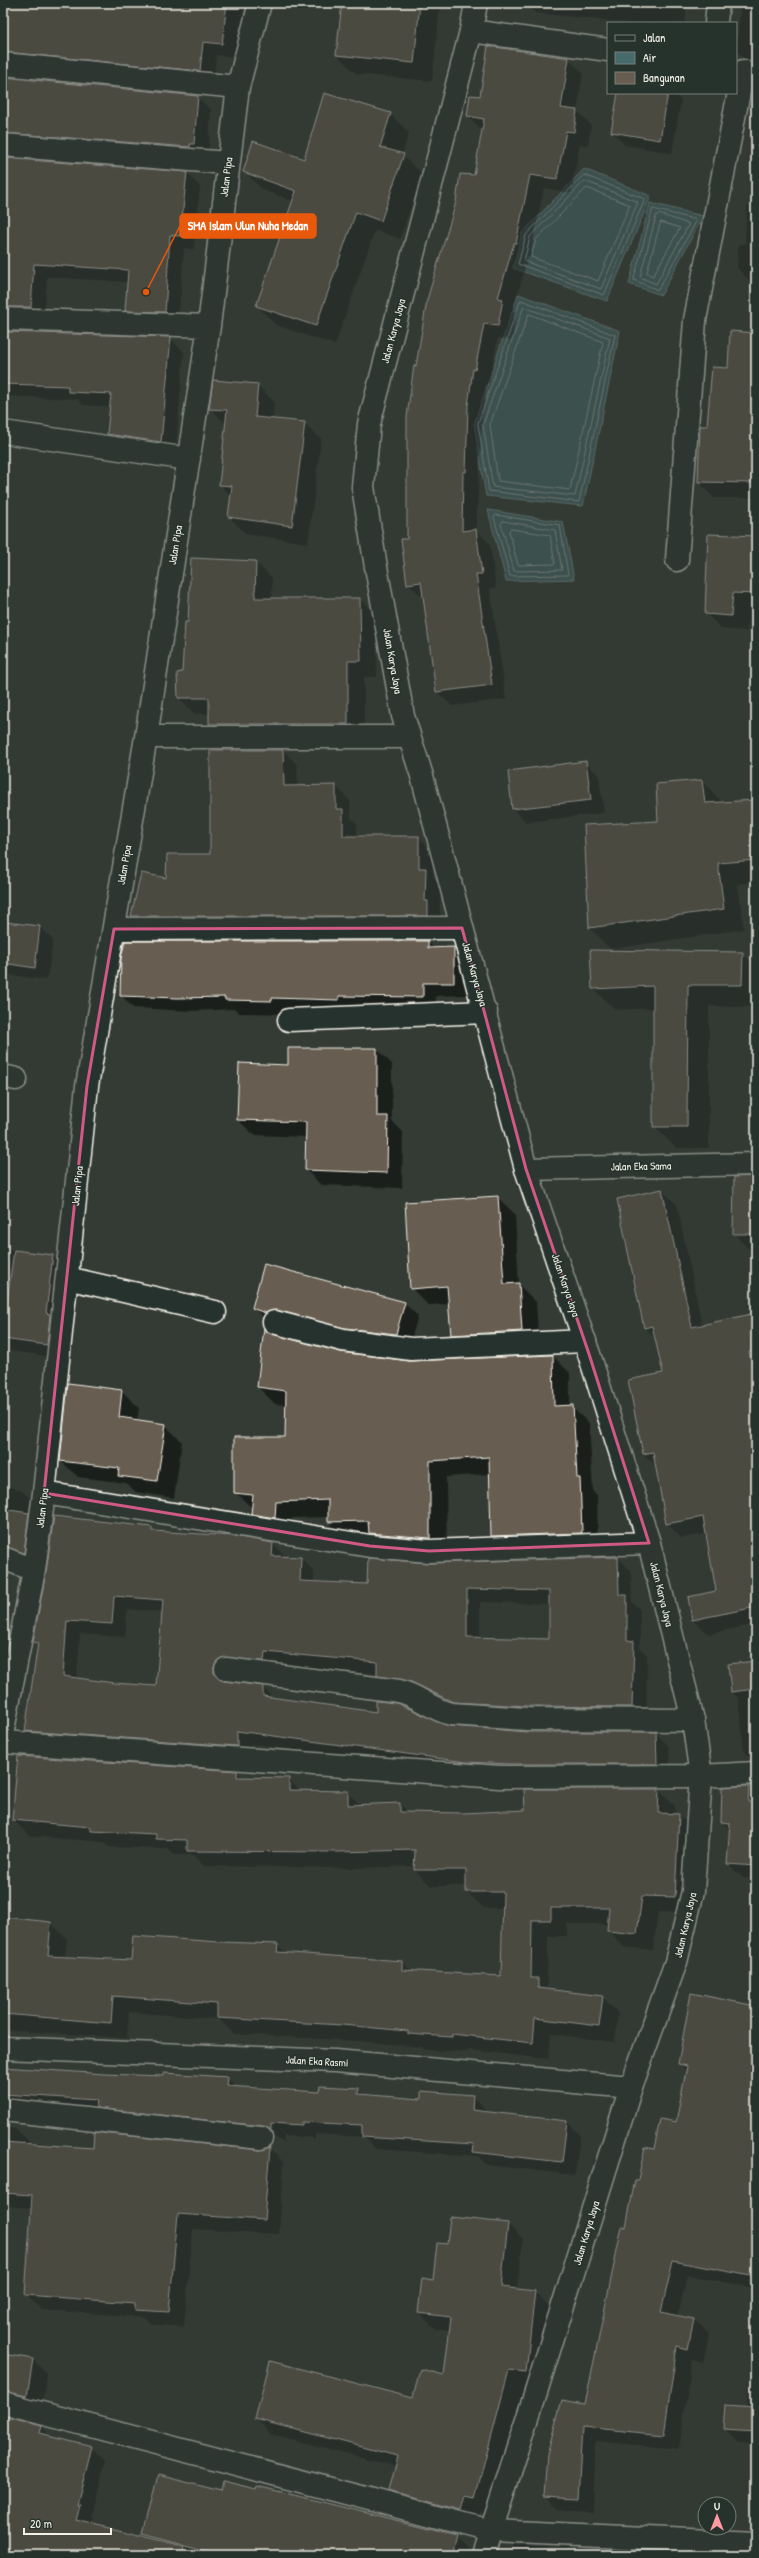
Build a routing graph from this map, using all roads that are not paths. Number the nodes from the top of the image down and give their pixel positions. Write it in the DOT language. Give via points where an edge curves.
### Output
graph roads {
  1 [pos="476,3"];
  2 [pos="718,3"];
  3 [pos="258,4"];
  4 [pos="716,22"];
  5 [pos="471,31"];
  6 [pos="607,50"];
  7 [pos="3,64"];
  8 [pos="745,71"];
  9 [pos="238,87"];
  10 [pos="3,145"];
  11 [pos="228,163"];
  12 [pos="3,319"];
  13 [pos="209,326"];
  14 [pos="3,432"];
  15 [pos="189,459"];
  16 [pos="677,560"];
  17 [pos="146,737"];
  18 [pos="409,737"];
  19 [pos="462,928"];
  20 [pos="114,929"];
  21 [pos="486,1012"];
  22 [pos="289,1020"];
  23 [pos="756,1164"];
  24 [pos="526,1169"];
  25 [pos="67,1278"];
  26 [pos="215,1312"];
  27 [pos="274,1322"];
  28 [pos="585,1341"];
  29 [pos="44,1493"];
  30 [pos="649,1543"];
  31 [pos="3,1558"];
  32 [pos="34,1570"];
  33 [pos="226,1669"];
  34 [pos="693,1720"];
  35 [pos="3,1730"];
  36 [pos="3,1742"];
  37 [pos="756,1773"];
  38 [pos="701,1776"];
  39 [pos="3,2048"];
  40 [pos="631,2087"];
  41 [pos="3,2110"];
  42 [pos="261,2138"];
  43 [pos="3,2403"];
  44 [pos="491,2531"];
  45 [pos="756,2543"];
  46 [pos="483,2555"];
  1 -- 5 [label="street, Jalan Karya Jaya"];
  2 -- 4 [label="street"];
  3 -- 9 [label="street, Jalan Pipa"];
  5 -- 6 [label="street"];
  5 -- 18 [label="street, Jalan Karya Jaya" via="369,424 364,487 376,567"];
  7 -- 9 [label="street"];
  8 -- 16 [label="street" via="695,320"];
  9 -- 11 [label="street, Jalan Pipa"];
  10 -- 11 [label="street"];
  11 -- 13 [label="street, Jalan Pipa"];
  12 -- 13 [label="street"];
  13 -- 15 [label="street, Jalan Pipa"];
  14 -- 15 [label="street"];
  15 -- 17 [label="street, Jalan Pipa"];
  17 -- 18 [label="street"];
  17 -- 20 [label="street, Jalan Pipa"];
  18 -- 19 [label="street, Jalan Karya Jaya"];
  19 -- 20 [label="street"];
  19 -- 21 [label="street, Jalan Karya Jaya"];
  20 -- 25 [label="street, Jalan Pipa" via="87,1086"];
  21 -- 22 [label="street"];
  21 -- 24 [label="street, Jalan Karya Jaya"];
  23 -- 24 [label="street, Jalan Eka Sama"];
  24 -- 28 [label="street, Jalan Karya Jaya"];
  25 -- 26 [label="street"];
  25 -- 29 [label="street, Jalan Pipa"];
  27 -- 28 [label="street" via="343,1340 411,1349"];
  28 -- 30 [label="street, Jalan Karya Jaya"];
  29 -- 30 [label="street" via="370,1546 429,1551"];
  29 -- 32 [label="street, Jalan Pipa"];
  30 -- 34 [label="street, Jalan Karya Jaya"];
  31 -- 32 [label="street"];
  32 -- 35 [label="street, Jalan Pipa"];
  33 -- 34 [label="street" via="399,1691 413,1694 441,1712 451,1714 527,1719"];
  34 -- 38 [label="street, Jalan Karya Jaya"];
  36 -- 38 [label="street" via="499,1777"];
  37 -- 38 [label="street"];
  38 -- 40 [label="street, Jalan Karya Jaya" via="693,1891 676,1962"];
  39 -- 40 [label="street, Jalan Eka Rasmi" via="335,2061"];
  40 -- 44 [label="street, Jalan Karya Jaya"];
  41 -- 42 [label="street"];
  43 -- 44 [label="street"];
  44 -- 45 [label="street"];
  44 -- 46 [label="street, Jalan Karya Jaya"];
}
